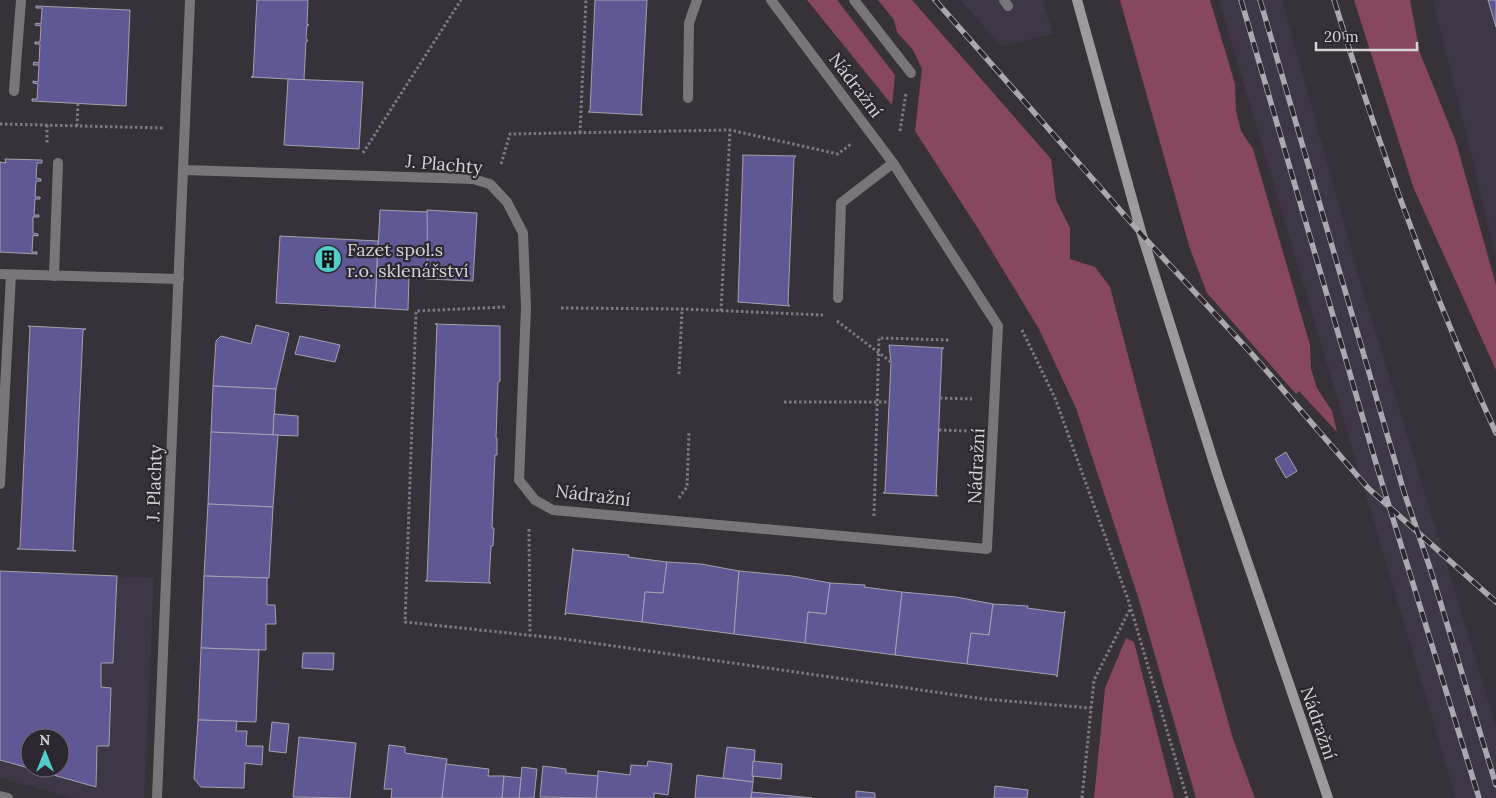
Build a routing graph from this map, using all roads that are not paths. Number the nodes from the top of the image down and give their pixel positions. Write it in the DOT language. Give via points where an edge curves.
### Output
graph roads {
  1 [pos="20,0"];
  2 [pos="190,0"];
  3 [pos="697,0"];
  4 [pos="771,0"];
  5 [pos="854,0"];
  6 [pos="1076,0"];
  7 [pos="911,73"];
  8 [pos="14,91"];
  9 [pos="688,98"];
  10 [pos="58,163"];
  11 [pos="893,163"];
  12 [pos="184,170"];
  13 [pos="0,274"];
  14 [pos="11,275"];
  15 [pos="54,276"];
  16 [pos="179,278"];
  17 [pos="838,298"];
  18 [pos="0,484"];
  19 [pos="534,500"];
  20 [pos="0,796"];
  21 [pos="8,798"];
  22 [pos="157,798"];
  23 [pos="1328,798"];
  1 -- 8 [label="street"];
  2 -- 12 [label="street, J. Plachty"];
  3 -- 9 [label="street" via="689,22"];
  4 -- 11 [label="street, Nádražní"];
  5 -- 7 [label="street"];
  6 -- 23 [label="main road, Nádražní" via="1142,235 1218,476"];
  10 -- 15 [label="street"];
  11 -- 17 [label="street" via="841,203"];
  11 -- 19 [label="street, Nádražní" via="998,326 988,549 553,510"];
  12 -- 16 [label="street, J. Plachty"];
  12 -- 19 [label="street, J. Plachty" via="473,180 490,184 508,202 523,233 526,325 519,480"];
  13 -- 14 [label="street"];
  14 -- 15 [label="street"];
  14 -- 18 [label="street"];
  15 -- 16 [label="street"];
  16 -- 22 [label="street, J. Plachty"];
  20 -- 21 [label="street"];
}
